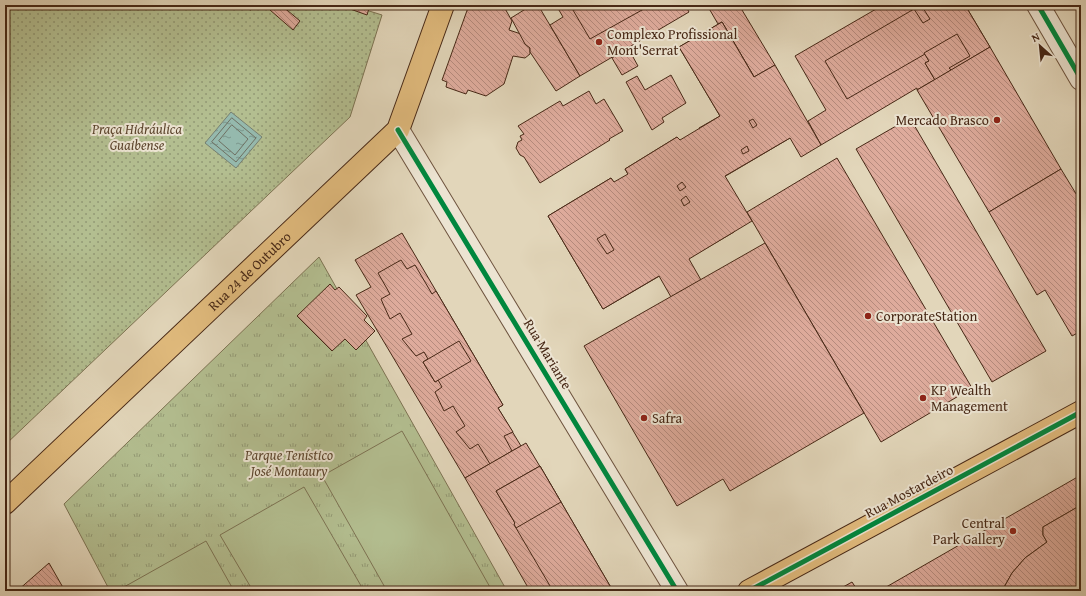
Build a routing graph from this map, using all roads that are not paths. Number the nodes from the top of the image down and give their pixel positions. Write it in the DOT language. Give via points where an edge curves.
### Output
graph roads {
  1 [pos="444,5"];
  2 [pos="1038,5"];
  3 [pos="1081,79"];
  4 [pos="398,130"];
  5 [pos="1081,412"];
  6 [pos="5,503"];
  7 [pos="677,591"];
  8 [pos="748,591"];
  1 -- 4 [label="main road, Rua 24 de Outubro"];
  2 -- 3 [label="street"];
  4 -- 6 [label="main road, Rua 24 de Outubro"];
  4 -- 7 [label="street, Rua Mariante"];
  5 -- 8 [label="main road, Rua Mostardeiro"];
}
